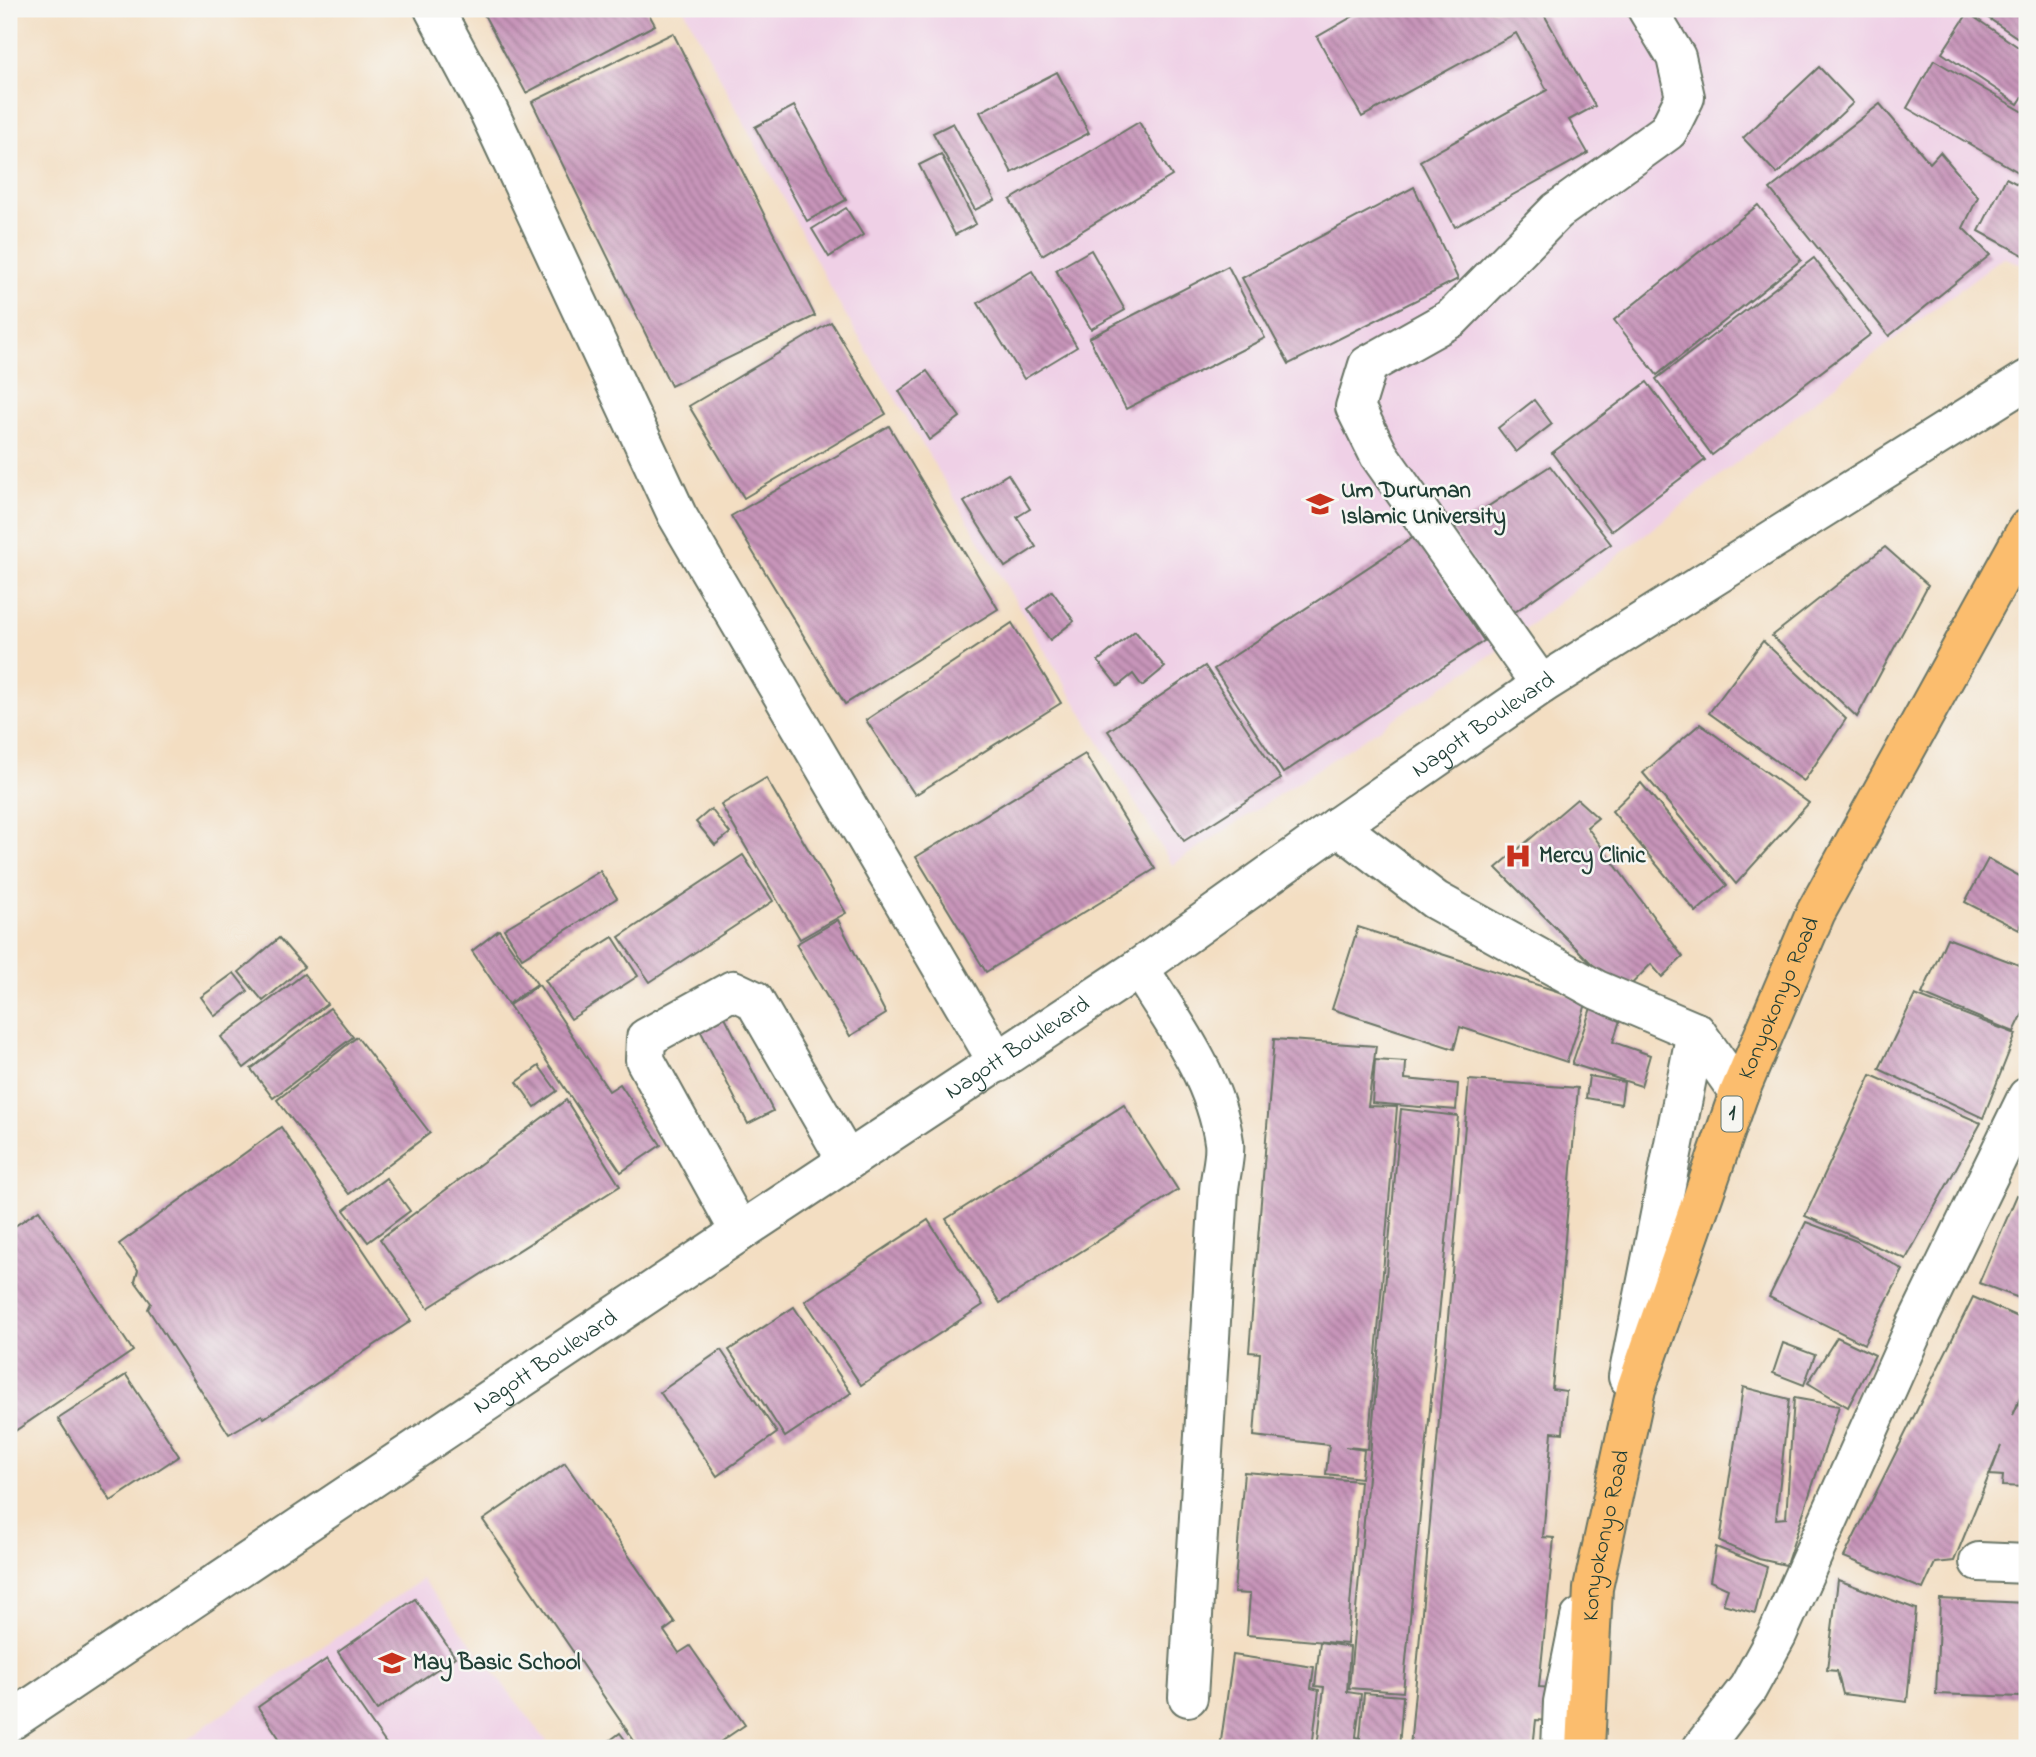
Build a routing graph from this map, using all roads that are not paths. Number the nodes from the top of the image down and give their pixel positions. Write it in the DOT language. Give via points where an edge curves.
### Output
graph roads {
  1 [pos="434,9"];
  2 [pos="1647,9"];
  3 [pos="2027,380"];
  4 [pos="2027,529"];
  5 [pos="1541,685"];
  6 [pos="1338,826"];
  7 [pos="1139,968"];
  8 [pos="1696,1032"];
  9 [pos="998,1063"];
  10 [pos="1739,1093"];
  11 [pos="2027,1097"];
  12 [pos="847,1161"];
  13 [pos="740,1231"];
  14 [pos="1979,1562"];
  15 [pos="2027,1564"];
  16 [pos="1188,1697"];
  17 [pos="9,1722"];
  18 [pos="1561,1748"];
  19 [pos="1585,1748"];
  20 [pos="1702,1748"];
  1 -- 9 [label="street" via="489,112 677,515"];
  2 -- 5 [label="street" via="1676,57 1685,97 1668,131 1557,211 1452,318 1368,366 1354,407 1379,455"];
  3 -- 5 [label="street, Nagott Boulevard"];
  4 -- 10 [label="main road, Konyokonyo Road / 1" via="1816,912"];
  5 -- 6 [label="street, Nagott Boulevard"];
  6 -- 7 [label="street, Nagott Boulevard"];
  6 -- 8 [label="street" via="1435,900 1597,990"];
  7 -- 9 [label="street, Nagott Boulevard"];
  7 -- 16 [label="street" via="1189,1047 1213,1097 1225,1144"];
  8 -- 10 [label="street"];
  8 -- 18 [label="street" via="1563,1702"];
  9 -- 12 [label="street, Nagott Boulevard"];
  10 -- 19 [label="main road, Konyokonyo Road / 1" via="1636,1389 1592,1588"];
  11 -- 20 [label="street" via="1913,1331 1777,1634 1748,1688"];
  12 -- 13 [label="street, Nagott Boulevard"];
  12 -- 13 [label="street" via="754,1000 733,990 646,1038 645,1060"];
  13 -- 17 [label="street, Nagott Boulevard"];
  14 -- 15 [label="street"];
}
